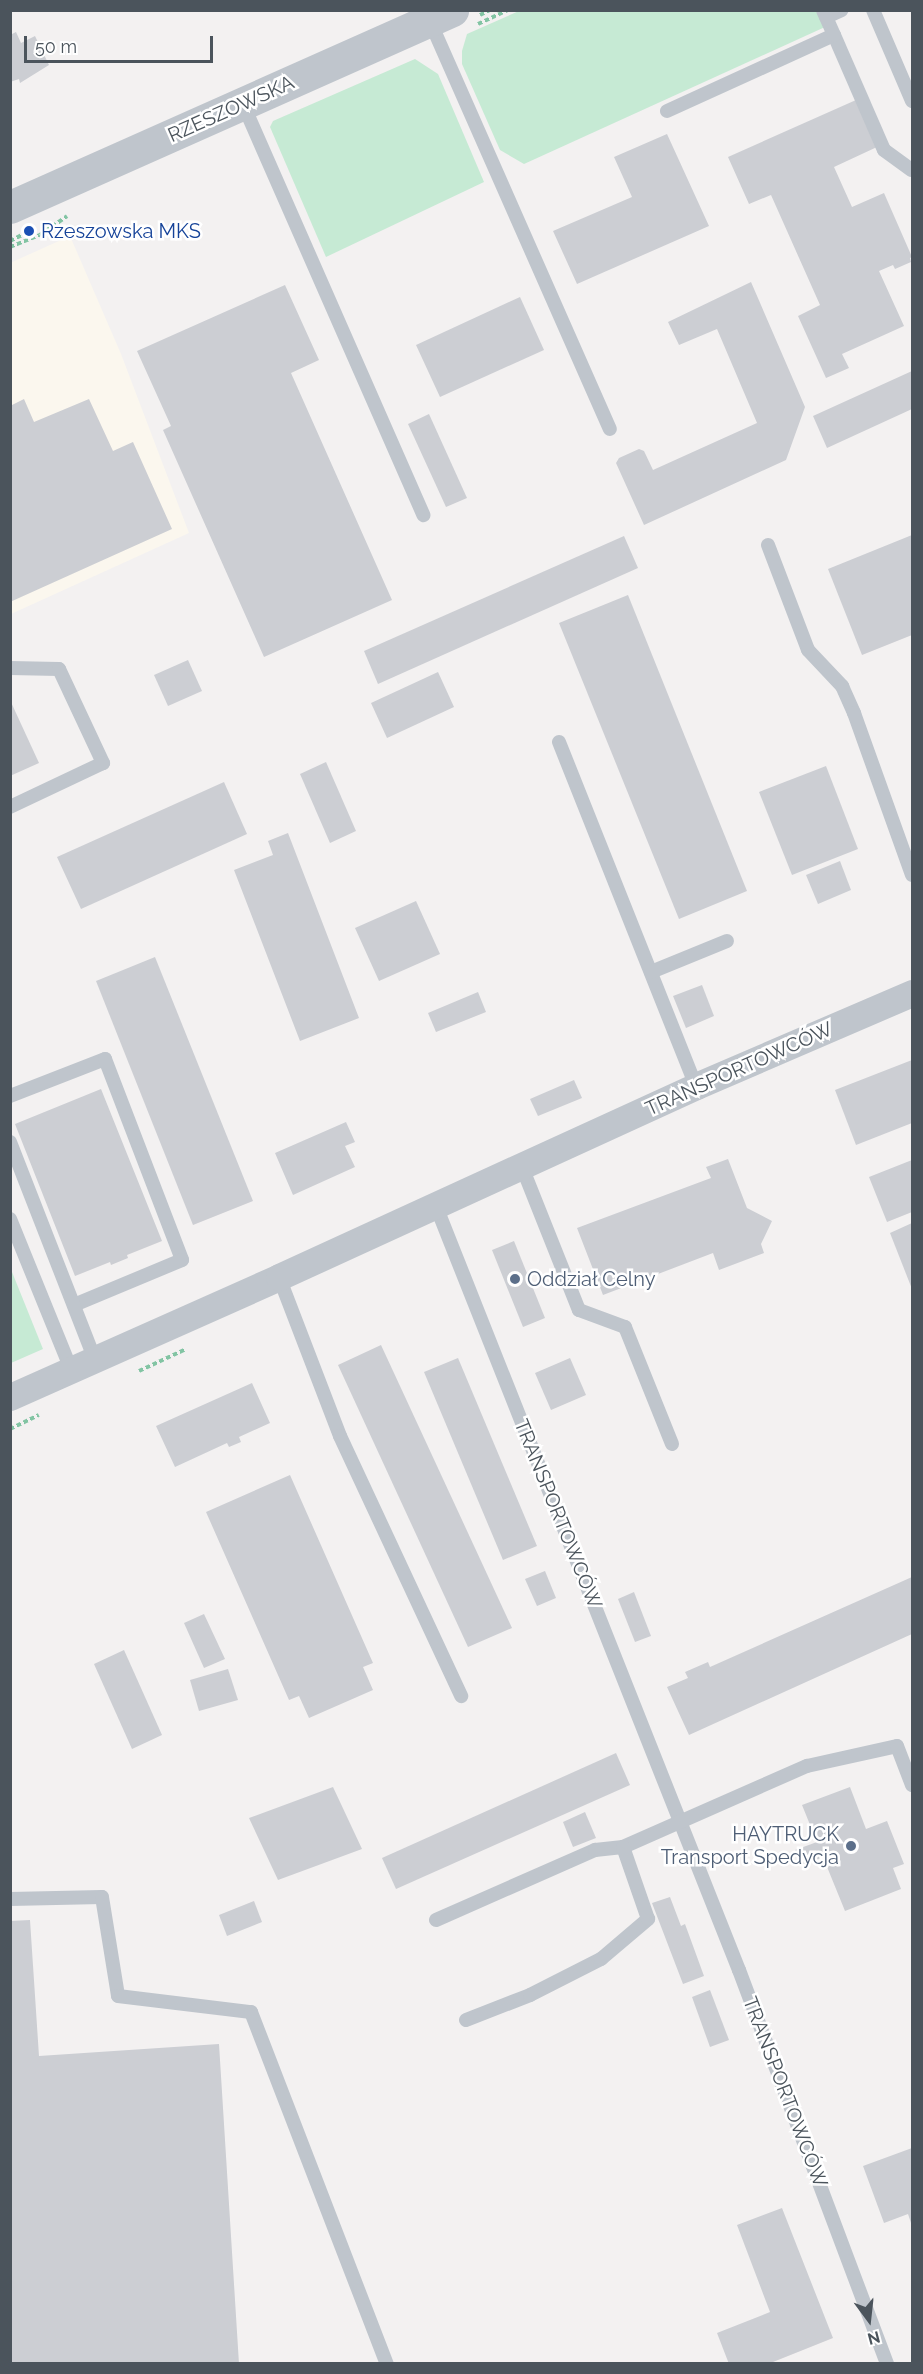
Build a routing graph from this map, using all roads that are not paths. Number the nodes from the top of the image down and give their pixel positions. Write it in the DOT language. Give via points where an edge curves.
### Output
graph roads {
  1 [pos="842,10"];
  2 [pos="873,10"];
  3 [pos="436,14"];
  4 [pos="825,14"];
  5 [pos="834,35"];
  6 [pos="912,101"];
  7 [pos="243,104"];
  8 [pos="667,111"];
  9 [pos="912,170"];
  10 [pos="10,207"];
  11 [pos="610,429"];
  12 [pos="423,515"];
  13 [pos="768,545"];
  14 [pos="10,668"];
  15 [pos="559,742"];
  16 [pos="10,807"];
  17 [pos="912,875"];
  18 [pos="727,940"];
  19 [pos="651,972"];
  20 [pos="912,993"];
  21 [pos="696,1086"];
  22 [pos="10,1096"];
  23 [pos="10,1142"];
  24 [pos="522,1167"];
  25 [pos="436,1206"];
  26 [pos="10,1219"];
  27 [pos="279,1277"];
  28 [pos="74,1305"];
  29 [pos="82,1364"];
  30 [pos="10,1396"];
  31 [pos="672,1444"];
  32 [pos="461,1696"];
  33 [pos="912,1785"];
  34 [pos="680,1822"];
  35 [pos="623,1847"];
  36 [pos="10,1899"];
  37 [pos="436,1920"];
  38 [pos="466,2020"];
  39 [pos="387,2364"];
  40 [pos="887,2364"];
  1 -- 4 [label="lane"];
  2 -- 6 [label="lane"];
  3 -- 7 [label="street, RZESZOWSKA"];
  3 -- 11 [label="lane"];
  4 -- 5 [label="lane"];
  5 -- 8 [label="lane"];
  5 -- 9 [label="lane" via="884,150"];
  7 -- 10 [label="street, RZESZOWSKA"];
  7 -- 12 [label="lane"];
  13 -- 17 [label="lane" via="808,650 842,686 854,713"];
  14 -- 16 [label="lane" via="59,669 103,763"];
  15 -- 19 [label="lane"];
  18 -- 19 [label="lane"];
  19 -- 21 [label="lane"];
  20 -- 21 [label="street, TRANSPORTOWCÓW"];
  21 -- 24 [label="street, TRANSPORTOWCÓW"];
  22 -- 28 [label="lane" via="105,1059 182,1260"];
  23 -- 28 [label="lane"];
  24 -- 25 [label="street, TRANSPORTOWCÓW"];
  24 -- 31 [label="lane" via="579,1310 625,1327"];
  25 -- 27 [label="street, TRANSPORTOWCÓW"];
  25 -- 34 [label="lane, TRANSPORTOWCÓW"];
  26 -- 29 [label="lane"];
  27 -- 29 [label="street, TRANSPORTOWCÓW"];
  27 -- 32 [label="lane" via="340,1436"];
  28 -- 29 [label="lane"];
  29 -- 30 [label="street, TRANSPORTOWCÓW"];
  33 -- 34 [label="lane" via="897,1746 807,1766"];
  34 -- 35 [label="lane"];
  34 -- 40 [label="lane, TRANSPORTOWCÓW"];
  35 -- 37 [label="lane" via="595,1850"];
  35 -- 38 [label="lane" via="648,1919 601,1959 530,1995"];
  36 -- 39 [label="lane" via="102,1897 118,1996 251,2012"];
}
